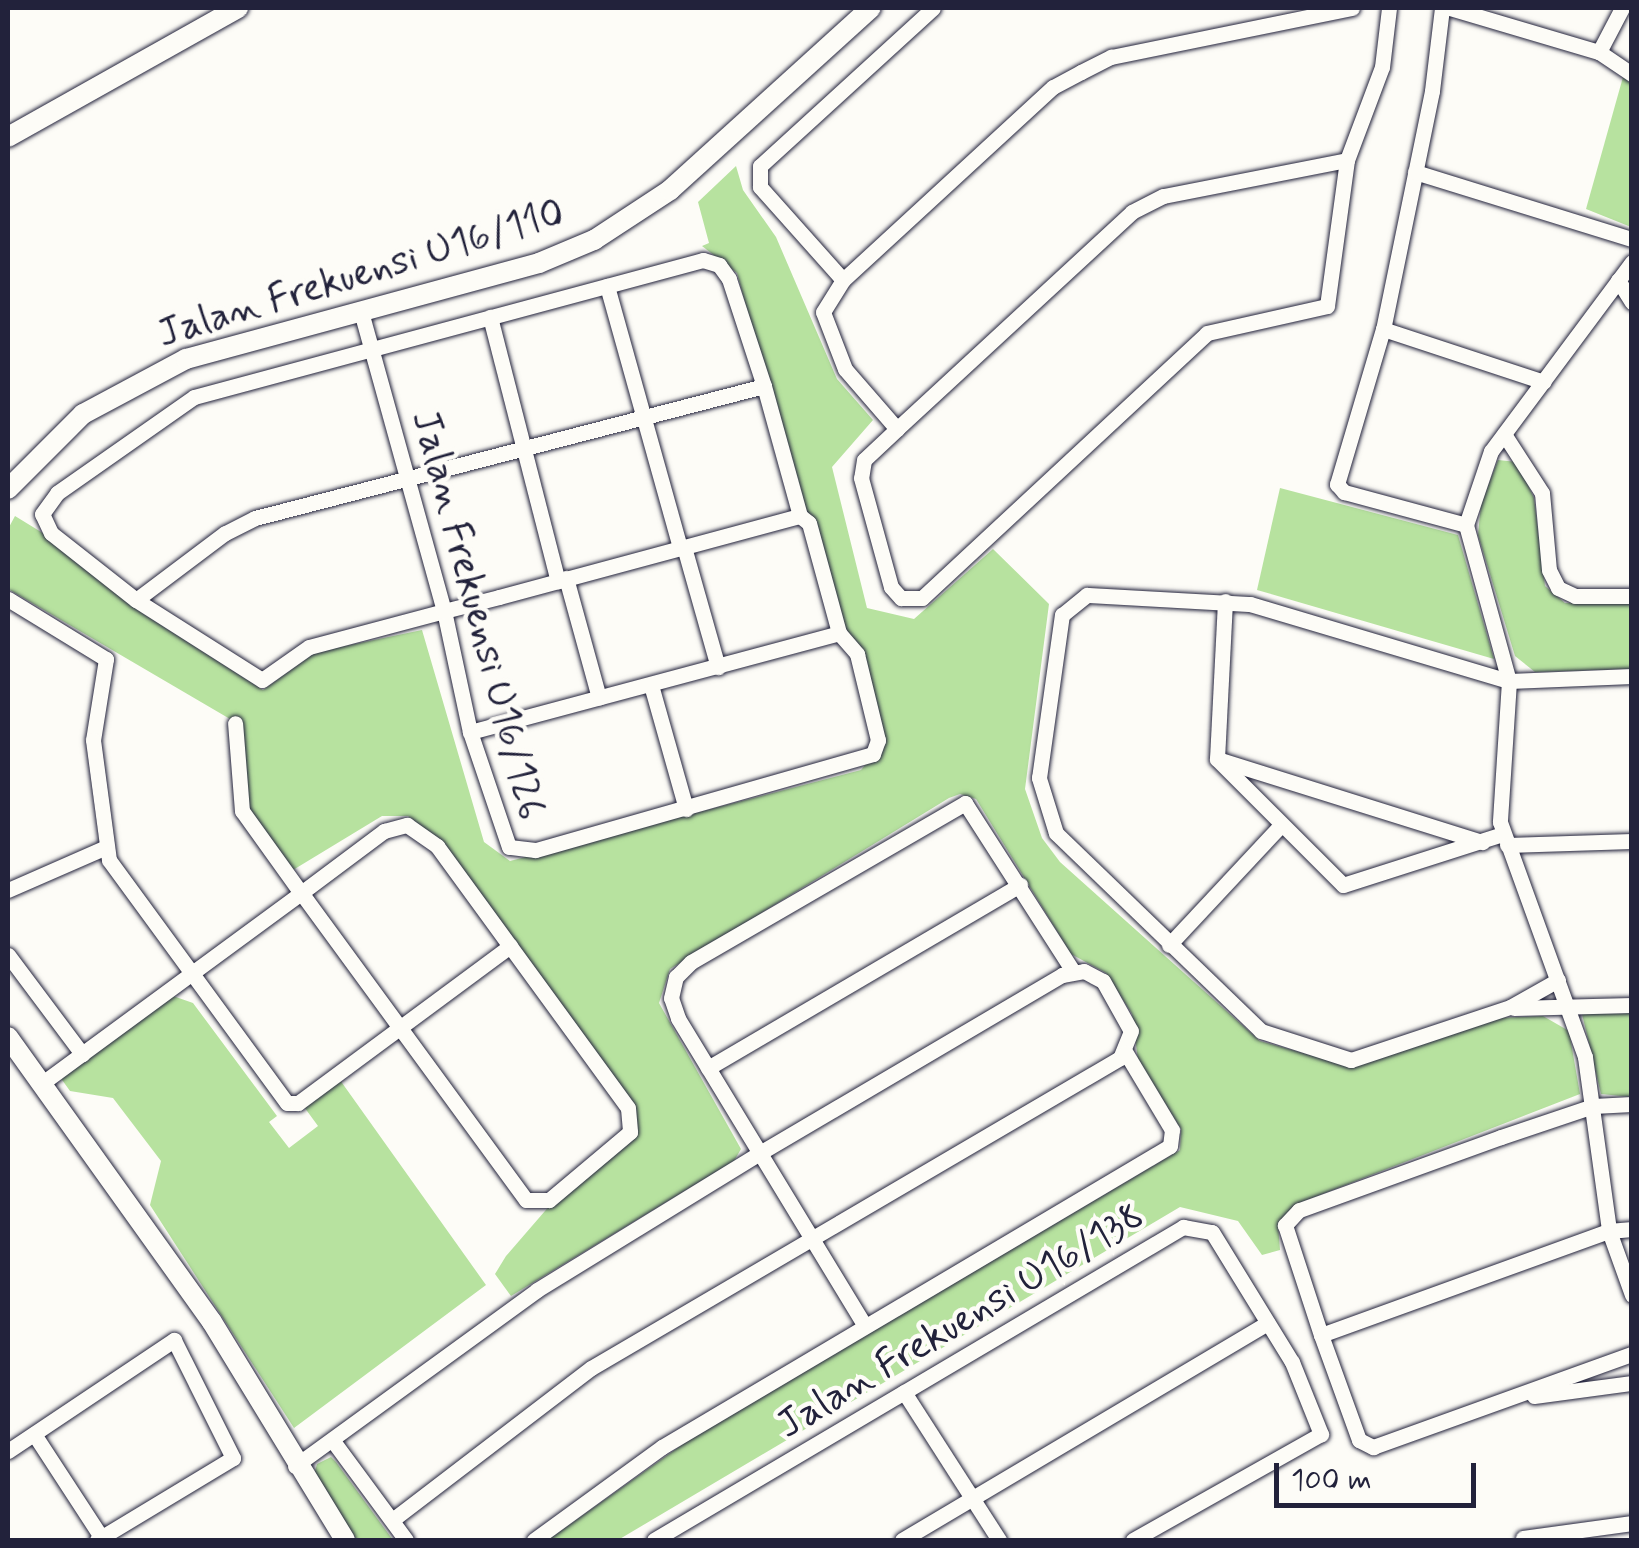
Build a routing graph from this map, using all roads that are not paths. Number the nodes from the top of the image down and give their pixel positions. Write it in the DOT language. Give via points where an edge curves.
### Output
graph roads {
  1 [pos="238,8"];
  2 [pos="871,8"];
  3 [pos="933,8"];
  4 [pos="1352,8"];
  5 [pos="1389,8"];
  6 [pos="1442,8"];
  7 [pos="1450,8"];
  8 [pos="1622,8"];
  9 [pos="1599,52"];
  10 [pos="1632,74"];
  11 [pos="8,136"];
  12 [pos="1347,160"];
  13 [pos="1416,172"];
  14 [pos="1632,238"];
  15 [pos="1632,262"];
  16 [pos="842,280"];
  17 [pos="1618,280"];
  18 [pos="607,286"];
  19 [pos="1632,302"];
  20 [pos="361,312"];
  21 [pos="490,316"];
  22 [pos="1383,329"];
  23 [pos="371,349"];
  24 [pos="1544,382"];
  25 [pos="764,386"];
  26 [pos="645,418"];
  27 [pos="896,429"];
  28 [pos="1504,434"];
  29 [pos="524,448"];
  30 [pos="404,478"];
  31 [pos="8,488"];
  32 [pos="800,516"];
  33 [pos="1466,525"];
  34 [pos="682,548"];
  35 [pos="562,580"];
  36 [pos="1632,596"];
  37 [pos="8,599"];
  38 [pos="136,600"];
  39 [pos="1225,601"];
  40 [pos="444,610"];
  41 [pos="838,633"];
  42 [pos="718,668"];
  43 [pos="1632,676"];
  44 [pos="1509,682"];
  45 [pos="651,684"];
  46 [pos="599,698"];
  47 [pos="235,723"];
  48 [pos="470,732"];
  49 [pos="1217,759"];
  50 [pos="686,808"];
  51 [pos="1280,826"];
  52 [pos="1505,840"];
  53 [pos="1632,841"];
  54 [pos="1482,842"];
  55 [pos="104,848"];
  56 [pos="1020,885"];
  57 [pos="8,890"];
  58 [pos="301,893"];
  59 [pos="1169,945"];
  60 [pos="510,946"];
  61 [pos="8,956"];
  62 [pos="1074,971"];
  63 [pos="190,975"];
  64 [pos="1558,980"];
  65 [pos="1632,1005"];
  66 [pos="1510,1007"];
  67 [pos="1570,1007"];
  68 [pos="400,1028"];
  69 [pos="8,1037"];
  70 [pos="1126,1053"];
  71 [pos="82,1054"];
  72 [pos="708,1068"];
  73 [pos="41,1084"];
  74 [pos="1632,1104"];
  75 [pos="1592,1106"];
  76 [pos="758,1154"];
  77 [pos="1632,1229"];
  78 [pos="1609,1231"];
  79 [pos="810,1238"];
  80 [pos="1632,1295"];
  81 [pos="1267,1323"];
  82 [pos="865,1326"];
  83 [pos="1321,1335"];
  84 [pos="1632,1354"];
  85 [pos="1632,1383"];
  86 [pos="904,1392"];
  87 [pos="1505,1400"];
  88 [pos="34,1434"];
  89 [pos="334,1441"];
  90 [pos="8,1451"];
  91 [pos="295,1466"];
  92 [pos="972,1498"];
  93 [pos="392,1520"];
  94 [pos="1632,1523"];
  95 [pos="1523,1538"];
  96 [pos="100,1540"];
  97 [pos="345,1540"];
  98 [pos="406,1540"];
  99 [pos="534,1540"];
  100 [pos="654,1540"];
  101 [pos="902,1540"];
  102 [pos="999,1540"];
  103 [pos="1133,1540"];
  1 -- 11 [label="street"];
  2 -- 20 [label="street, Jalan Frekuensi U16/110" via="722,146 626,221 539,263"];
  3 -- 16 [label="street" via="760,166 760,186"];
  4 -- 16 [label="street" via="1111,57 1081,72 1053,88"];
  5 -- 12 [label="street" via="1382,67"];
  6 -- 13 [label="street"];
  7 -- 9 [label="street"];
  8 -- 9 [label="street"];
  9 -- 10 [label="street"];
  12 -- 27 [label="street" via="1163,196 1132,212"];
  12 -- 27 [label="street" via="1328,306 1206,333 922,598 902,598 890,587 861,478 864,460"];
  13 -- 14 [label="street"];
  13 -- 22 [label="street"];
  15 -- 17 [label="street"];
  16 -- 27 [label="street" via="823,312 845,369"];
  17 -- 19 [label="street"];
  17 -- 24 [label="street"];
  18 -- 21 [label="street"];
  18 -- 25 [label="street" via="693,260 719,264"];
  18 -- 26 [label="street"];
  20 -- 23 [label="street, Jalan Frekuensi U16/126"];
  20 -- 31 [label="street, Jalan Frekuensi U16/110" via="186,359 140,379 82,414"];
  21 -- 23 [label="street"];
  21 -- 29 [label="street"];
  22 -- 24 [label="street"];
  22 -- 33 [label="street" via="1337,480 1344,492"];
  23 -- 30 [label="street, Jalan Frekuensi U16/126"];
  23 -- 38 [label="street" via="194,397 57,492 42,514 51,533"];
  24 -- 28 [label="street"];
  25 -- 26 [label="street"];
  25 -- 32 [label="street"];
  26 -- 29 [label="street"];
  26 -- 34 [label="street"];
  28 -- 33 [label="street" via="1481,470"];
  28 -- 36 [label="street" via="1542,494 1549,570 1558,588 1574,596"];
  29 -- 30 [label="street"];
  29 -- 35 [label="street"];
  30 -- 38 [label="street" via="255,518"];
  30 -- 40 [label="street, Jalan Frekuensi U16/126"];
  32 -- 34 [label="street"];
  32 -- 41 [label="street" via="810,523"];
  33 -- 44 [label="street"];
  34 -- 35 [label="street"];
  34 -- 42 [label="street"];
  35 -- 40 [label="street"];
  35 -- 46 [label="street"];
  37 -- 55 [label="street" via="106,659 93,740"];
  38 -- 40 [label="street" via="258,680 309,648"];
  39 -- 44 [label="street"];
  39 -- 49 [label="street"];
  39 -- 59 [label="street" via="1087,595 1072,600 1062,615 1042,800 1068,850"];
  40 -- 48 [label="street, Jalan Frekuensi U16/126"];
  41 -- 42 [label="street"];
  41 -- 50 [label="street, Jalan Frekuensi U16/126" via="857,654 878,740 873,754"];
  42 -- 45 [label="street"];
  43 -- 44 [label="street"];
  44 -- 52 [label="street" via="1498,806"];
  45 -- 46 [label="street"];
  45 -- 50 [label="street"];
  46 -- 48 [label="street"];
  47 -- 58 [label="street" via="238,800"];
  48 -- 50 [label="street, Jalan Frekuensi U16/126" via="501,836 514,850"];
  49 -- 51 [label="street"];
  49 -- 54 [label="street"];
  51 -- 54 [label="street" via="1343,885"];
  51 -- 59 [label="street"];
  52 -- 53 [label="street"];
  52 -- 54 [label="street"];
  52 -- 64 [label="street"];
  55 -- 57 [label="street"];
  55 -- 63 [label="street"];
  56 -- 62 [label="street"];
  56 -- 72 [label="street"];
  56 -- 72 [label="street" via="964,803 683,969 672,988 673,1009"];
  58 -- 60 [label="street" via="384,830 407,824 428,836"];
  58 -- 63 [label="street"];
  58 -- 68 [label="street"];
  59 -- 66 [label="street" via="1261,1031 1340,1060"];
  60 -- 68 [label="street"];
  60 -- 68 [label="street" via="631,1117 624,1140 550,1200 526,1200"];
  61 -- 71 [label="street"];
  62 -- 70 [label="street" via="1096,975 1120,1008 1131,1031"];
  62 -- 76 [label="street"];
  63 -- 68 [label="street" via="291,1104"];
  63 -- 71 [label="street"];
  64 -- 66 [label="street"];
  64 -- 67 [label="street"];
  65 -- 67 [label="street"];
  66 -- 67 [label="street"];
  67 -- 75 [label="street"];
  69 -- 73 [label="street"];
  70 -- 79 [label="street"];
  70 -- 82 [label="street" via="1172,1130 1170,1146"];
  71 -- 73 [label="street"];
  72 -- 76 [label="street"];
  73 -- 91 [label="street" via="212,1322"];
  74 -- 75 [label="street"];
  75 -- 78 [label="street"];
  75 -- 83 [label="street" via="1292,1214 1285,1234"];
  76 -- 79 [label="street"];
  76 -- 89 [label="street" via="537,1290"];
  77 -- 78 [label="street"];
  78 -- 80 [label="street"];
  78 -- 83 [label="street"];
  79 -- 82 [label="street"];
  79 -- 93 [label="street" via="592,1368"];
  81 -- 86 [label="street, Jalan Frekuensi U16/138" via="1212,1232 1183,1227"];
  81 -- 92 [label="street"];
  81 -- 103 [label="street, Jalan Frekuensi U16/138" via="1292,1362 1320,1434"];
  82 -- 99 [label="street" via="650,1454"];
  83 -- 87 [label="street" via="1359,1440 1373,1447"];
  84 -- 87 [label="street"];
  85 -- 87 [label="street"];
  86 -- 92 [label="street"];
  86 -- 100 [label="street, Jalan Frekuensi U16/138"];
  88 -- 90 [label="street"];
  88 -- 96 [label="street"];
  88 -- 96 [label="street" via="174,1340 233,1458"];
  89 -- 91 [label="street"];
  89 -- 93 [label="street"];
  91 -- 97 [label="street"];
  92 -- 101 [label="street"];
  92 -- 102 [label="street"];
  93 -- 98 [label="street"];
  94 -- 95 [label="street"];
}
